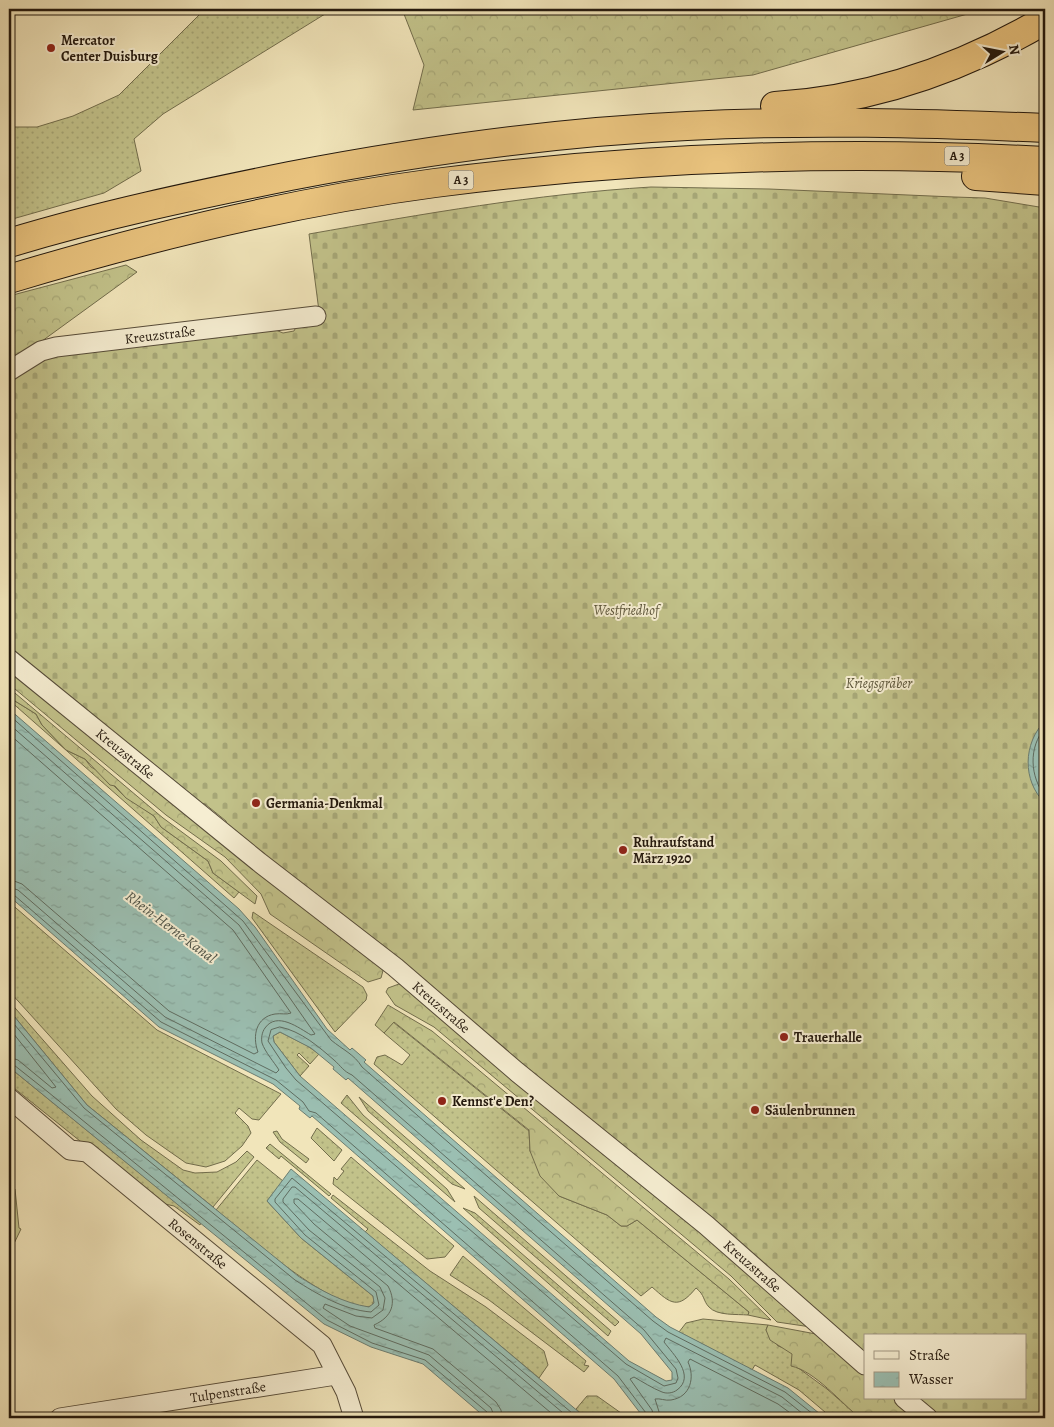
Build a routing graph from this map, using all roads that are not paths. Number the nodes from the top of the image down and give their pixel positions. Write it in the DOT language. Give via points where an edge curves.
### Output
graph roads {
  1 [pos="1045,20"];
  2 [pos="1045,128"];
  3 [pos="628,130"];
  4 [pos="868,155"];
  5 [pos="1045,161"];
  6 [pos="1045,181"];
  7 [pos="9,243"];
  8 [pos="9,279"];
  9 [pos="316,316"];
  10 [pos="9,371"];
  11 [pos="9,659"];
  12 [pos="9,1098"];
  13 [pos="864,1364"];
  14 [pos="336,1376"];
  15 [pos="906,1400"];
  16 [pos="88,1416"];
  17 [pos="60,1418"];
  18 [pos="354,1418"];
  19 [pos="928,1418"];
  1 -- 3 [label="highway" via="1008,42 963,62 899,84 838,100 657,114"];
  2 -- 3 [label="highway" via="804,122"];
  3 -- 7 [label="highway" via="430,151 342,166 213,191"];
  4 -- 5 [label="highway, A 3"];
  4 -- 6 [label="highway" via="916,173"];
  4 -- 8 [label="highway, A 3" via="691,159 540,171 433,184 219,223"];
  9 -- 10 [label="street, Kreuzstraße" via="56,347 41,351"];
  11 -- 13 [label="street, Kreuzstraße" via="259,862 395,967 517,1072 706,1225"];
  12 -- 14 [label="street, Rosenstraße" via="70,1150 87,1152 322,1345"];
  14 -- 16 [label="street, Tulpenstraße"];
  14 -- 18 [label="street, Rosenstraße" via="346,1392"];
  15 -- 19 [label="street"];
  16 -- 17 [label="street, Tulpenstraße"];
}
